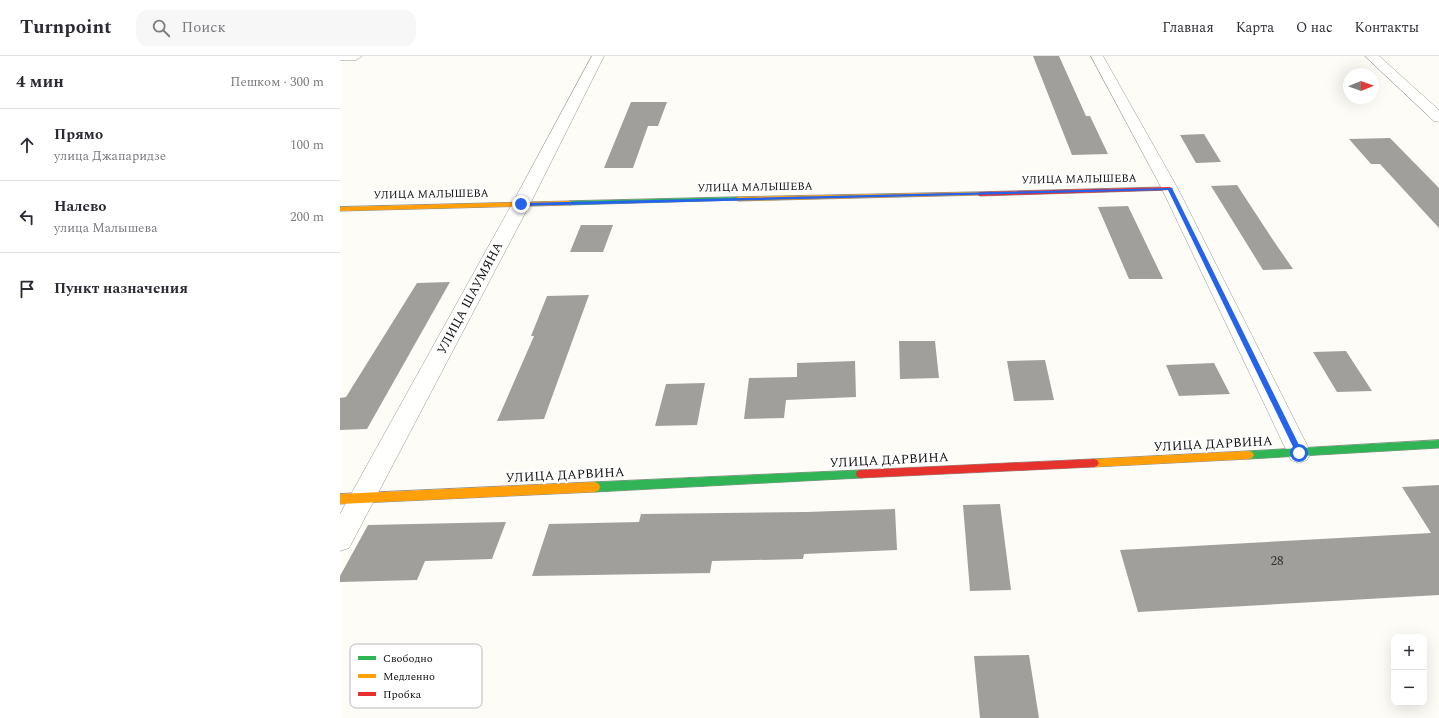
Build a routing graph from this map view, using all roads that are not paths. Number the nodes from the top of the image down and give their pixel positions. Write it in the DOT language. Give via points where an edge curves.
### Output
graph roads {
  1 [pos="340,56"];
  2 [pos="356,56"];
  3 [pos="598,56"];
  4 [pos="1097,56"];
  5 [pos="1371,56"];
  6 [pos="1439,118"];
  7 [pos="1170,189"];
  8 [pos="521,204"];
  9 [pos="340,209"];
  10 [pos="1439,444"];
  11 [pos="1299,453"];
  12 [pos="362,498"];
  13 [pos="340,499"];
  14 [pos="340,539"];
  1 -- 2 [label="street"];
  3 -- 8 [label="street, УЛИЦА ШАУМЯНА"];
  4 -- 7 [label="street"];
  5 -- 6 [label="street"];
  7 -- 8 [label="street, УЛИЦА МАЛЫШЕВА"];
  7 -- 11 [label="street"];
  8 -- 9 [label="street, УЛИЦА МАЛЫШЕВА"];
  8 -- 12 [label="street, УЛИЦА ШАУМЯНА"];
  10 -- 11 [label="street, УЛИЦА ДАРВИНА"];
  11 -- 12 [label="street, УЛИЦА ДАРВИНА"];
  12 -- 13 [label="street, УЛИЦА ДАРВИНА"];
  12 -- 14 [label="street, УЛИЦА ШАУМЯНА"];
}
